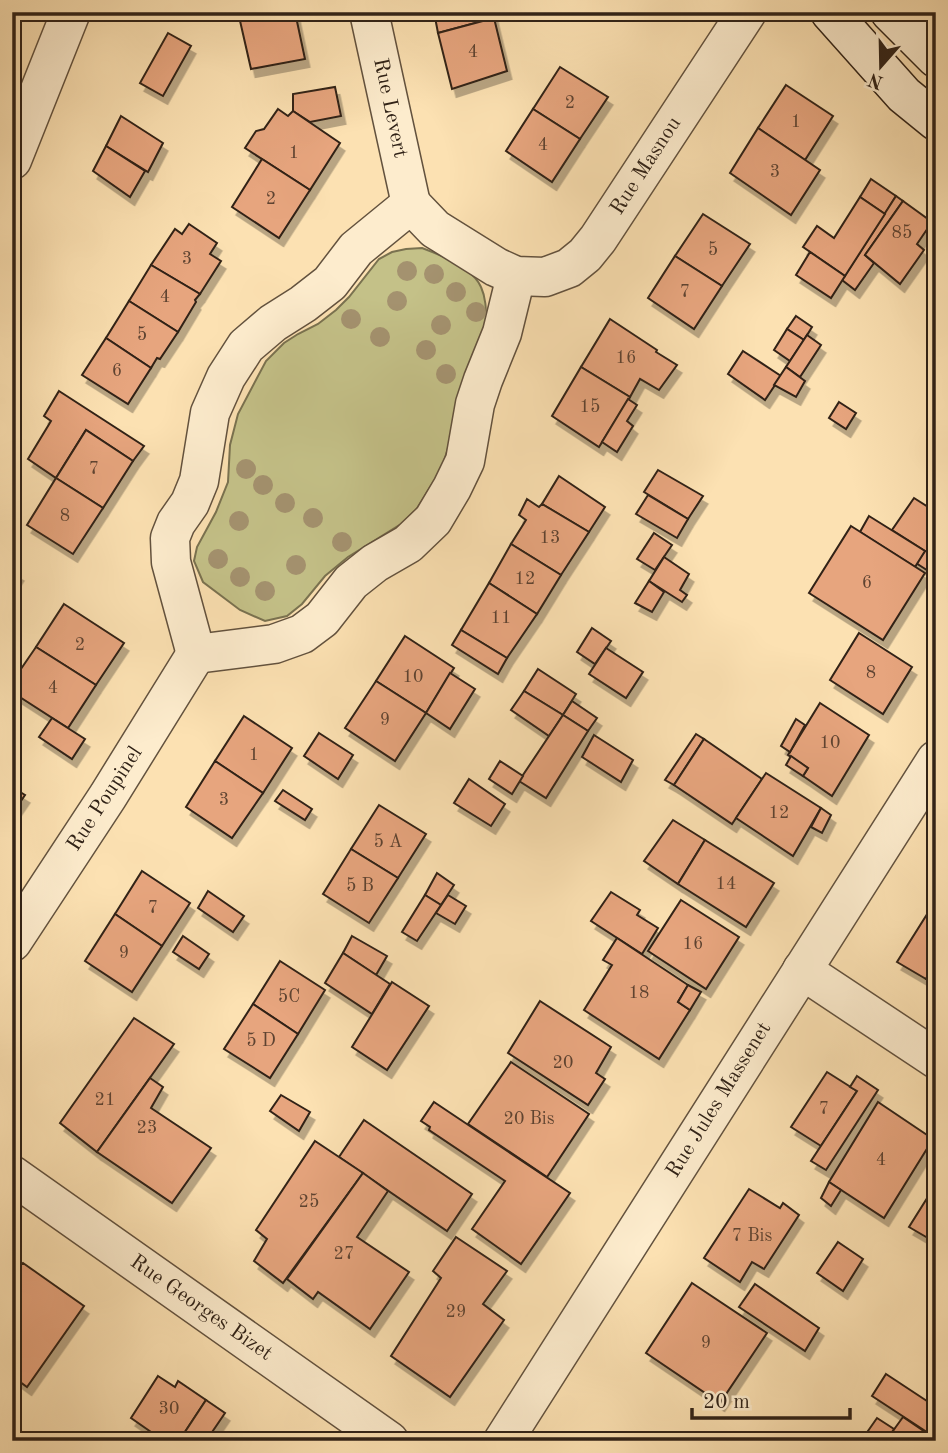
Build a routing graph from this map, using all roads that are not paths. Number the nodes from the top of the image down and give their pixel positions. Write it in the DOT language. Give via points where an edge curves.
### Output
graph roads {
  1 [pos="71,12"];
  2 [pos="369,12"];
  3 [pos="747,12"];
  4 [pos="830,12"];
  5 [pos="890,12"];
  6 [pos="936,58"];
  7 [pos="936,121"];
  8 [pos="12,160"];
  9 [pos="411,204"];
  10 [pos="516,276"];
  11 [pos="196,654"];
  12 [pos="936,760"];
  13 [pos="12,942"];
  14 [pos="802,970"];
  15 [pos="936,1059"];
  16 [pos="12,1175"];
  17 [pos="389,1441"];
  18 [pos="503,1441"];
  1 -- 8 [label="street"];
  2 -- 9 [label="street, Rue Levert"];
  3 -- 10 [label="street, Rue Masnou" via="586,255 545,277"];
  4 -- 7 [label="street" via="904,94"];
  5 -- 6 [label="street"];
  9 -- 10 [label="street" via="435,229"];
  9 -- 11 [label="street" via="356,249 330,282 246,346 226,377 210,413 199,481 170,538 171,562"];
  10 -- 11 [label="street" via="502,333 475,404 465,461 433,520 408,544 351,582 322,619 302,634 274,645"];
  11 -- 13 [label="street, Rue Poupinel"];
  12 -- 14 [label="street, Rue Jules Massenet"];
  14 -- 15 [label="street"];
  14 -- 18 [label="street, Rue Jules Massenet"];
  16 -- 17 [label="street, Rue Georges Bizet"];
}
